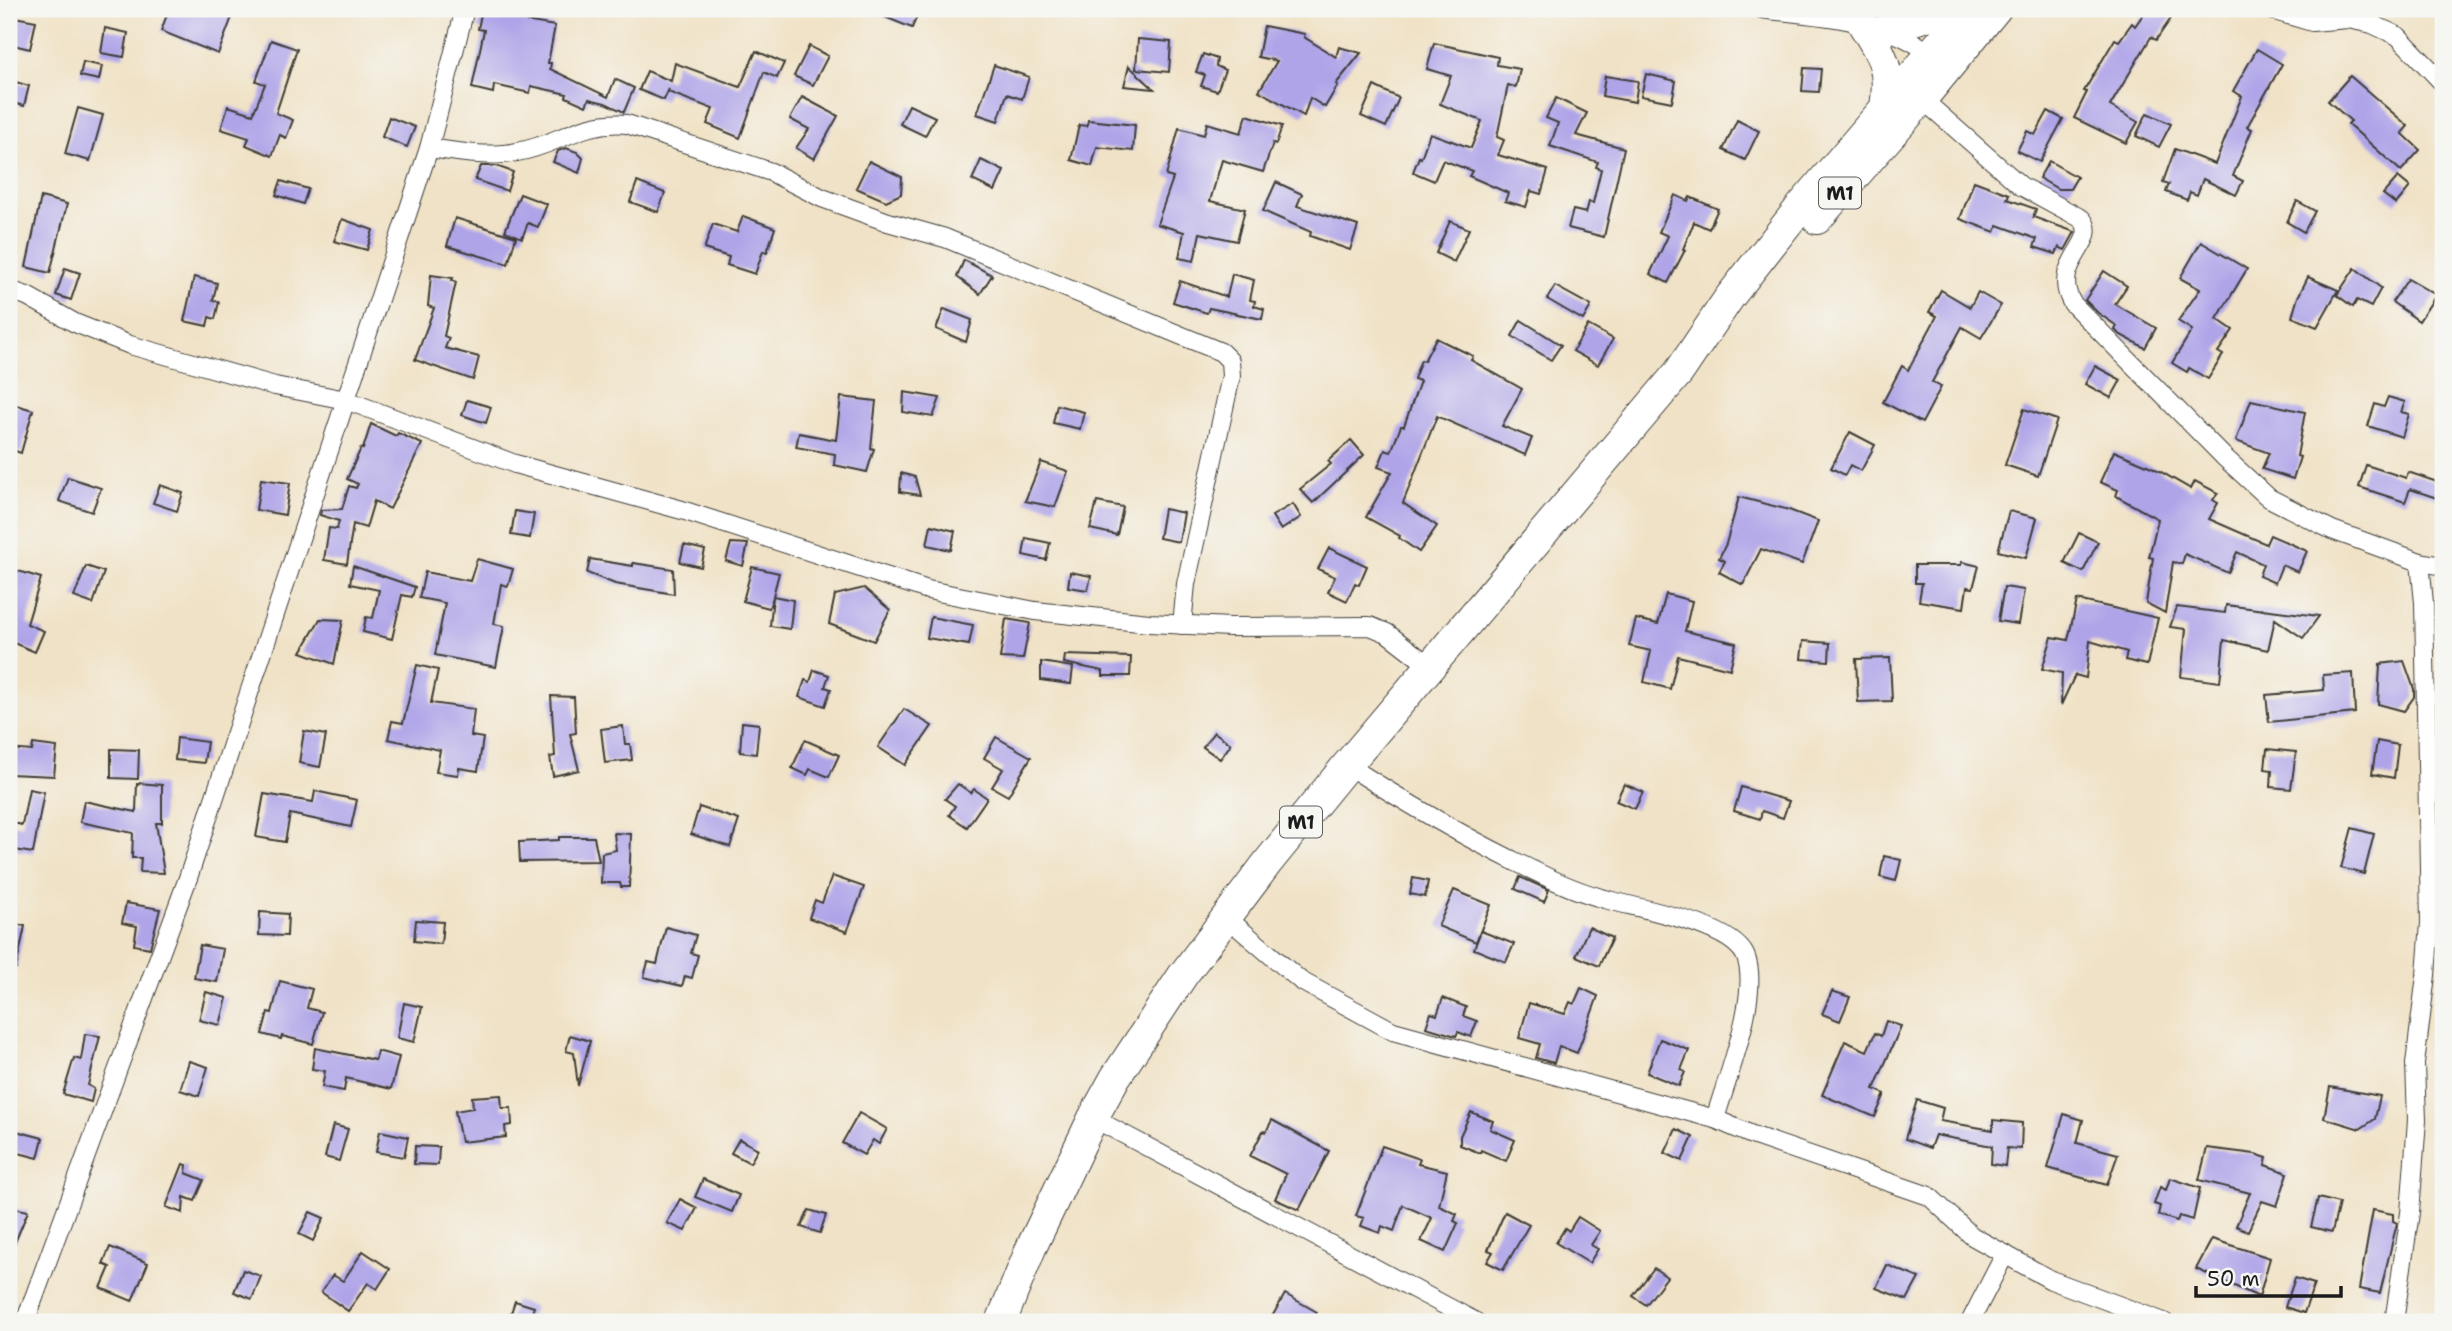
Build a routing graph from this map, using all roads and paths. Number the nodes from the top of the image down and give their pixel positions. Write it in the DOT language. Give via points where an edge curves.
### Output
graph roads {
  1 [pos="465,9"];
  2 [pos="1762,9"];
  3 [pos="1949,9"];
  4 [pos="1969,9"];
  5 [pos="1996,9"];
  6 [pos="2268,9"];
  7 [pos="1874,26"];
  8 [pos="1939,62"];
  9 [pos="2443,83"];
  10 [pos="1922,99"];
  11 [pos="1885,108"];
  12 [pos="429,148"];
  13 [pos="9,290"];
  14 [pos="1679,372"];
  15 [pos="346,400"];
  16 [pos="2420,562"];
  17 [pos="2443,566"];
  18 [pos="1182,625"];
  19 [pos="1431,667"];
  20 [pos="1347,765"];
  21 [pos="2436,904"];
  22 [pos="1226,917"];
  23 [pos="1093,1118"];
  24 [pos="1715,1119"];
  25 [pos="2005,1254"];
  26 [pos="25,1322"];
  27 [pos="1001,1322"];
  28 [pos="1476,1322"];
  29 [pos="1970,1322"];
  30 [pos="2164,1322"];
  31 [pos="2394,1322"];
  1 -- 12 [label="street"];
  2 -- 7 [label="street"];
  3 -- 7 [label="highway"];
  4 -- 8 [label="highway, M1"];
  5 -- 8 [label="highway, M1"];
  6 -- 9 [label="street" via="2312,22 2348,19 2372,24 2398,36"];
  7 -- 8 [label="street"];
  7 -- 11 [label="highway" via="1888,89"];
  8 -- 10 [label="highway, M1"];
  8 -- 11 [label="highway, M1"];
  10 -- 14 [label="highway, M1" via="1710,347"];
  10 -- 16 [label="street" via="2021,186 2082,219 2088,234 2067,272 2067,294 2072,303 2224,457 2269,498 2332,530"];
  11 -- 14 [label="highway, M1" via="1729,298"];
  12 -- 15 [label="street"];
  12 -- 18 [label="street" via="473,154 516,152 587,126 627,124 750,164 888,222 945,237 1221,352 1230,361 1231,376 1186,584"];
  13 -- 15 [label="street" via="130,345 275,386"];
  14 -- 19 [label="highway, M1"];
  15 -- 18 [label="street" via="514,464 682,510 928,590 1035,611"];
  15 -- 26 [label="street" via="188,878"];
  16 -- 17 [label="street"];
  16 -- 21 [label="street"];
  18 -- 19 [label="street" via="1370,626 1387,633"];
  19 -- 20 [label="highway, M1"];
  20 -- 22 [label="highway, M1"];
  20 -- 24 [label="street" via="1450,829 1554,881 1700,924 1738,945 1750,973 1749,999"];
  21 -- 31 [label="street" via="2415,1064 2417,1120 2410,1213"];
  22 -- 23 [label="highway, M1" via="1183,975"];
  22 -- 24 [label="street" via="1301,981 1393,1031"];
  23 -- 27 [label="highway, M1"];
  23 -- 28 [label="street"];
  24 -- 25 [label="street" via="1928,1196 1972,1236"];
  25 -- 29 [label="street"];
  25 -- 30 [label="street" via="2051,1280"];
}
